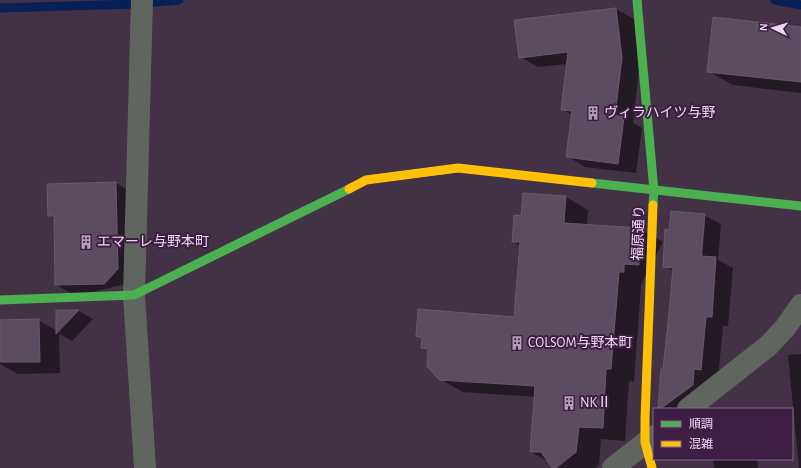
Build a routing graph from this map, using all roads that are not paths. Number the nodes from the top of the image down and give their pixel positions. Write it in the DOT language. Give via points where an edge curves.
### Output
graph roads {
  1 [pos="638,0"];
  2 [pos="141,9"];
  3 [pos="654,191"];
  4 [pos="801,206"];
  5 [pos="134,295"];
  6 [pos="0,300"];
  7 [pos="801,305"];
  8 [pos="689,408"];
  9 [pos="650,439"];
  10 [pos="145,468"];
  11 [pos="614,468"];
  12 [pos="652,468"];
  1 -- 3 [label="street, 福原通り"];
  2 -- 5 [label="street"];
  3 -- 4 [label="street"];
  3 -- 5 [label="street" via="458,168 366,180"];
  3 -- 9 [label="street, 福原通り" via="645,418"];
  5 -- 6 [label="street"];
  5 -- 10 [label="street"];
  7 -- 8 [label="street" via="768,346"];
  9 -- 11 [label="street"];
  9 -- 12 [label="street, 福原通り"];
}
